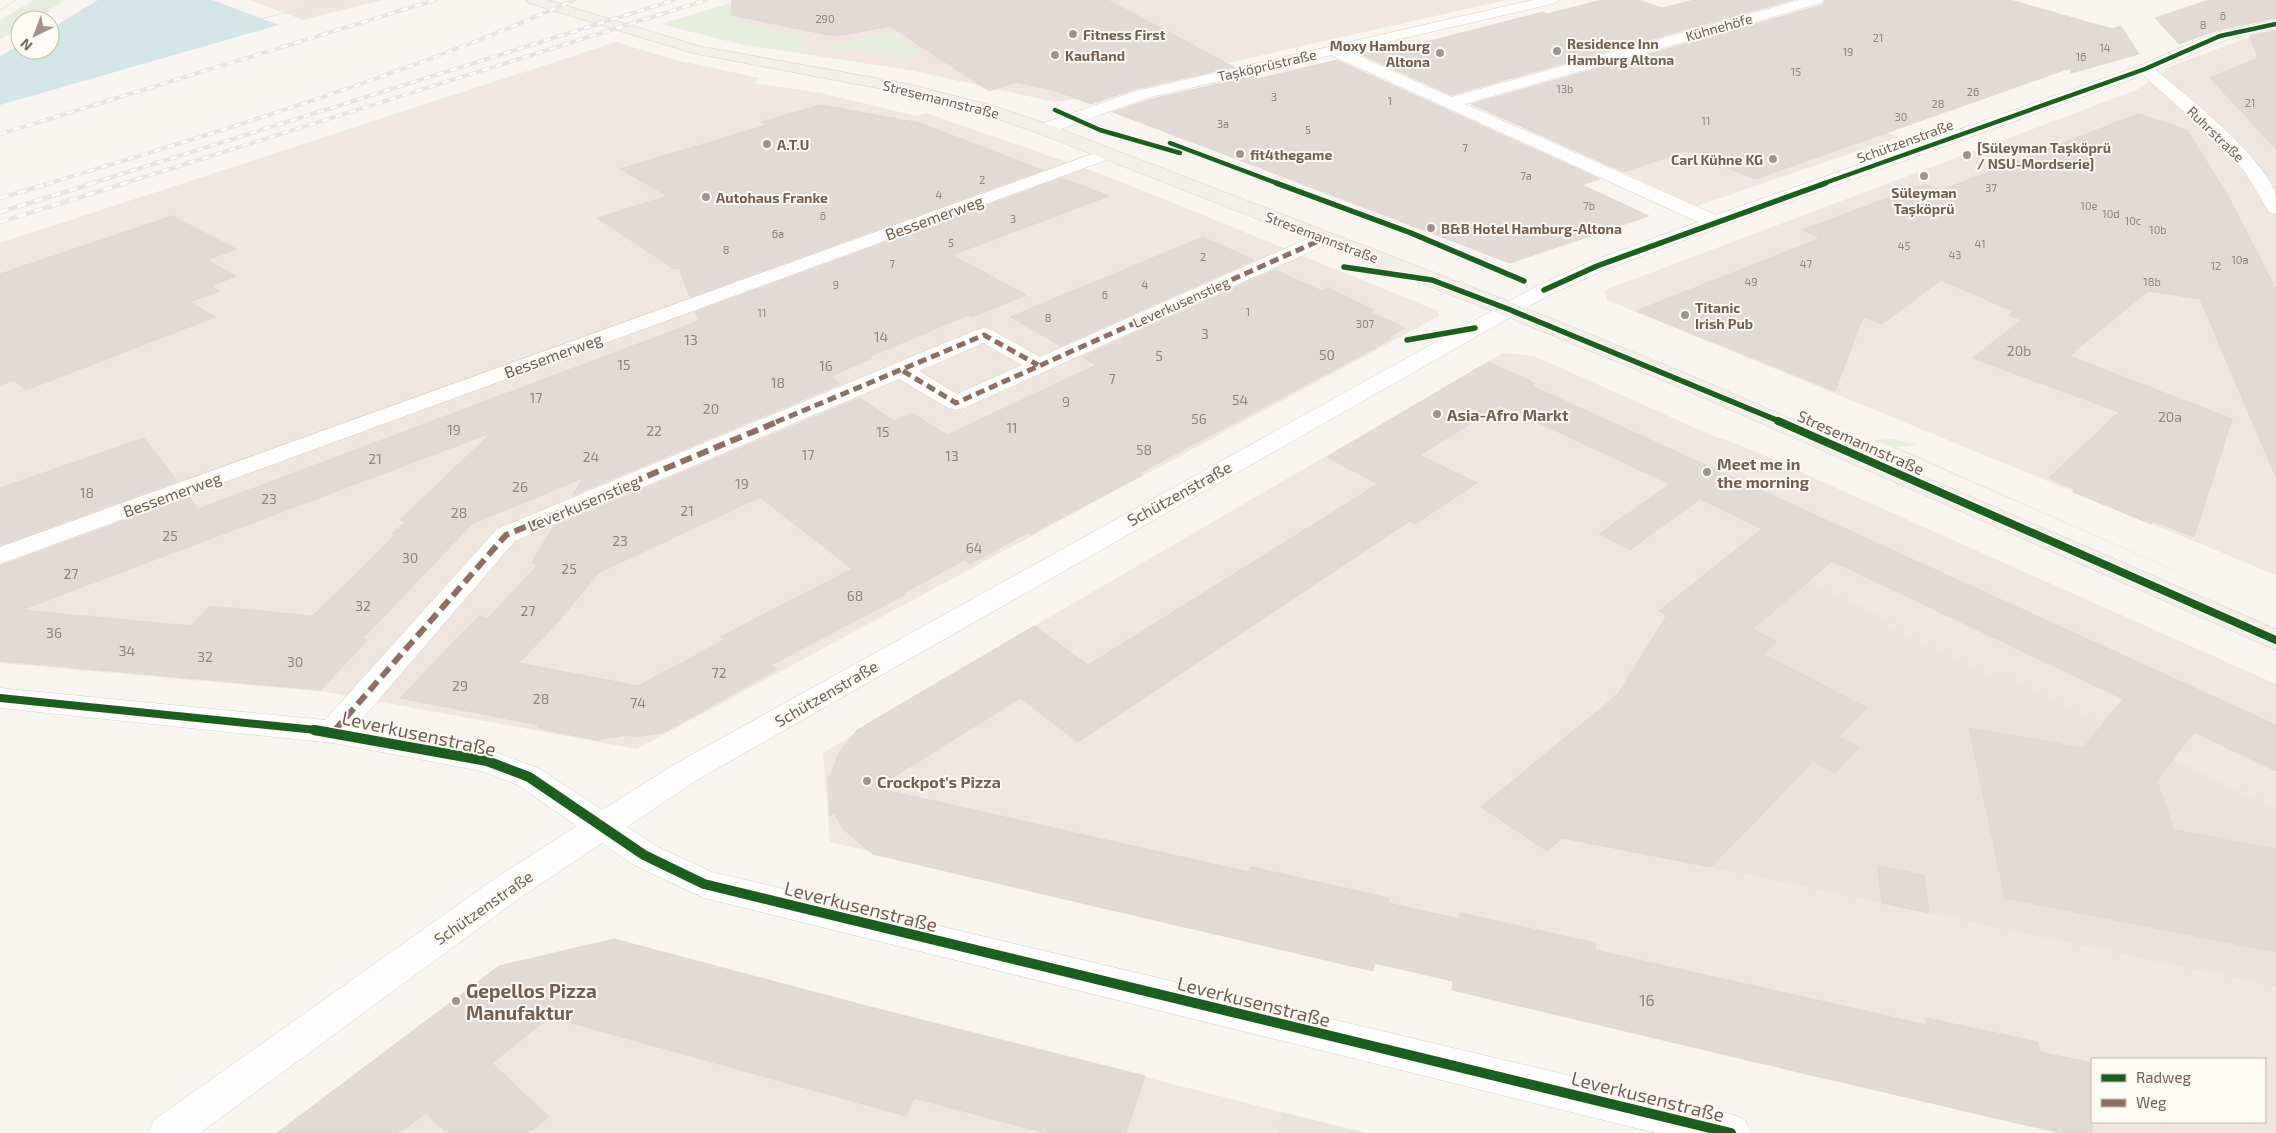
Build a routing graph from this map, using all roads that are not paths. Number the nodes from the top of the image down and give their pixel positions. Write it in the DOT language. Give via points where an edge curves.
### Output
graph roads {
  1 [pos="533,0"];
  2 [pos="1552,0"];
  3 [pos="1816,0"];
  4 [pos="2276,24"];
  5 [pos="1332,50"];
  6 [pos="2145,68"];
  7 [pos="1449,103"];
  8 [pos="1044,130"];
  9 [pos="1106,154"];
  10 [pos="2276,208"];
  11 [pos="1714,222"];
  12 [pos="1325,238"];
  13 [pos="1508,309"];
  14 [pos="1038,365"];
  15 [pos="903,371"];
  16 [pos="0,556"];
  17 [pos="2276,640"];
  18 [pos="0,698"];
  19 [pos="333,732"];
  20 [pos="601,826"];
  21 [pos="168,1133"];
  22 [pos="1731,1133"];
  1 -- 8 [label="main road, Stresemannstraße" via="697,50 917,91 988,110"];
  2 -- 5 [label="street, Taşköprüstraße"];
  3 -- 7 [label="street, Kühnehöfe"];
  4 -- 6 [label="street, Schützenstraße" via="2220,36"];
  5 -- 7 [label="street"];
  5 -- 8 [label="street, Taşköprüstraße" via="1142,94"];
  6 -- 10 [label="street, Ruhrstraße" via="2252,169"];
  6 -- 11 [label="street, Schützenstraße"];
  7 -- 11 [label="street"];
  8 -- 9 [label="main road, Stresemannstraße"];
  9 -- 12 [label="main road, Stresemannstraße"];
  9 -- 16 [label="street, Bessemerweg"];
  11 -- 13 [label="street, Schützenstraße" via="1597,266"];
  12 -- 13 [label="main road, Stresemannstraße"];
  12 -- 14 [label="street, Leverkusenstieg"];
  13 -- 17 [label="main road, Stresemannstraße" via="1794,427"];
  13 -- 20 [label="street, Schützenstraße" via="695,767"];
  14 -- 15 [label="street, Leverkusenstieg" via="984,335"];
  14 -- 15 [label="street, Leverkusenstieg" via="956,403"];
  15 -- 19 [label="street, Leverkusenstieg" via="854,388 506,535"];
  18 -- 19 [label="street, Leverkusenstraße"];
  19 -- 20 [label="street, Leverkusenstraße" via="487,761 529,777"];
  20 -- 21 [label="street, Schützenstraße" via="512,885"];
  20 -- 22 [label="street, Leverkusenstraße" via="644,855 704,884"];
}
